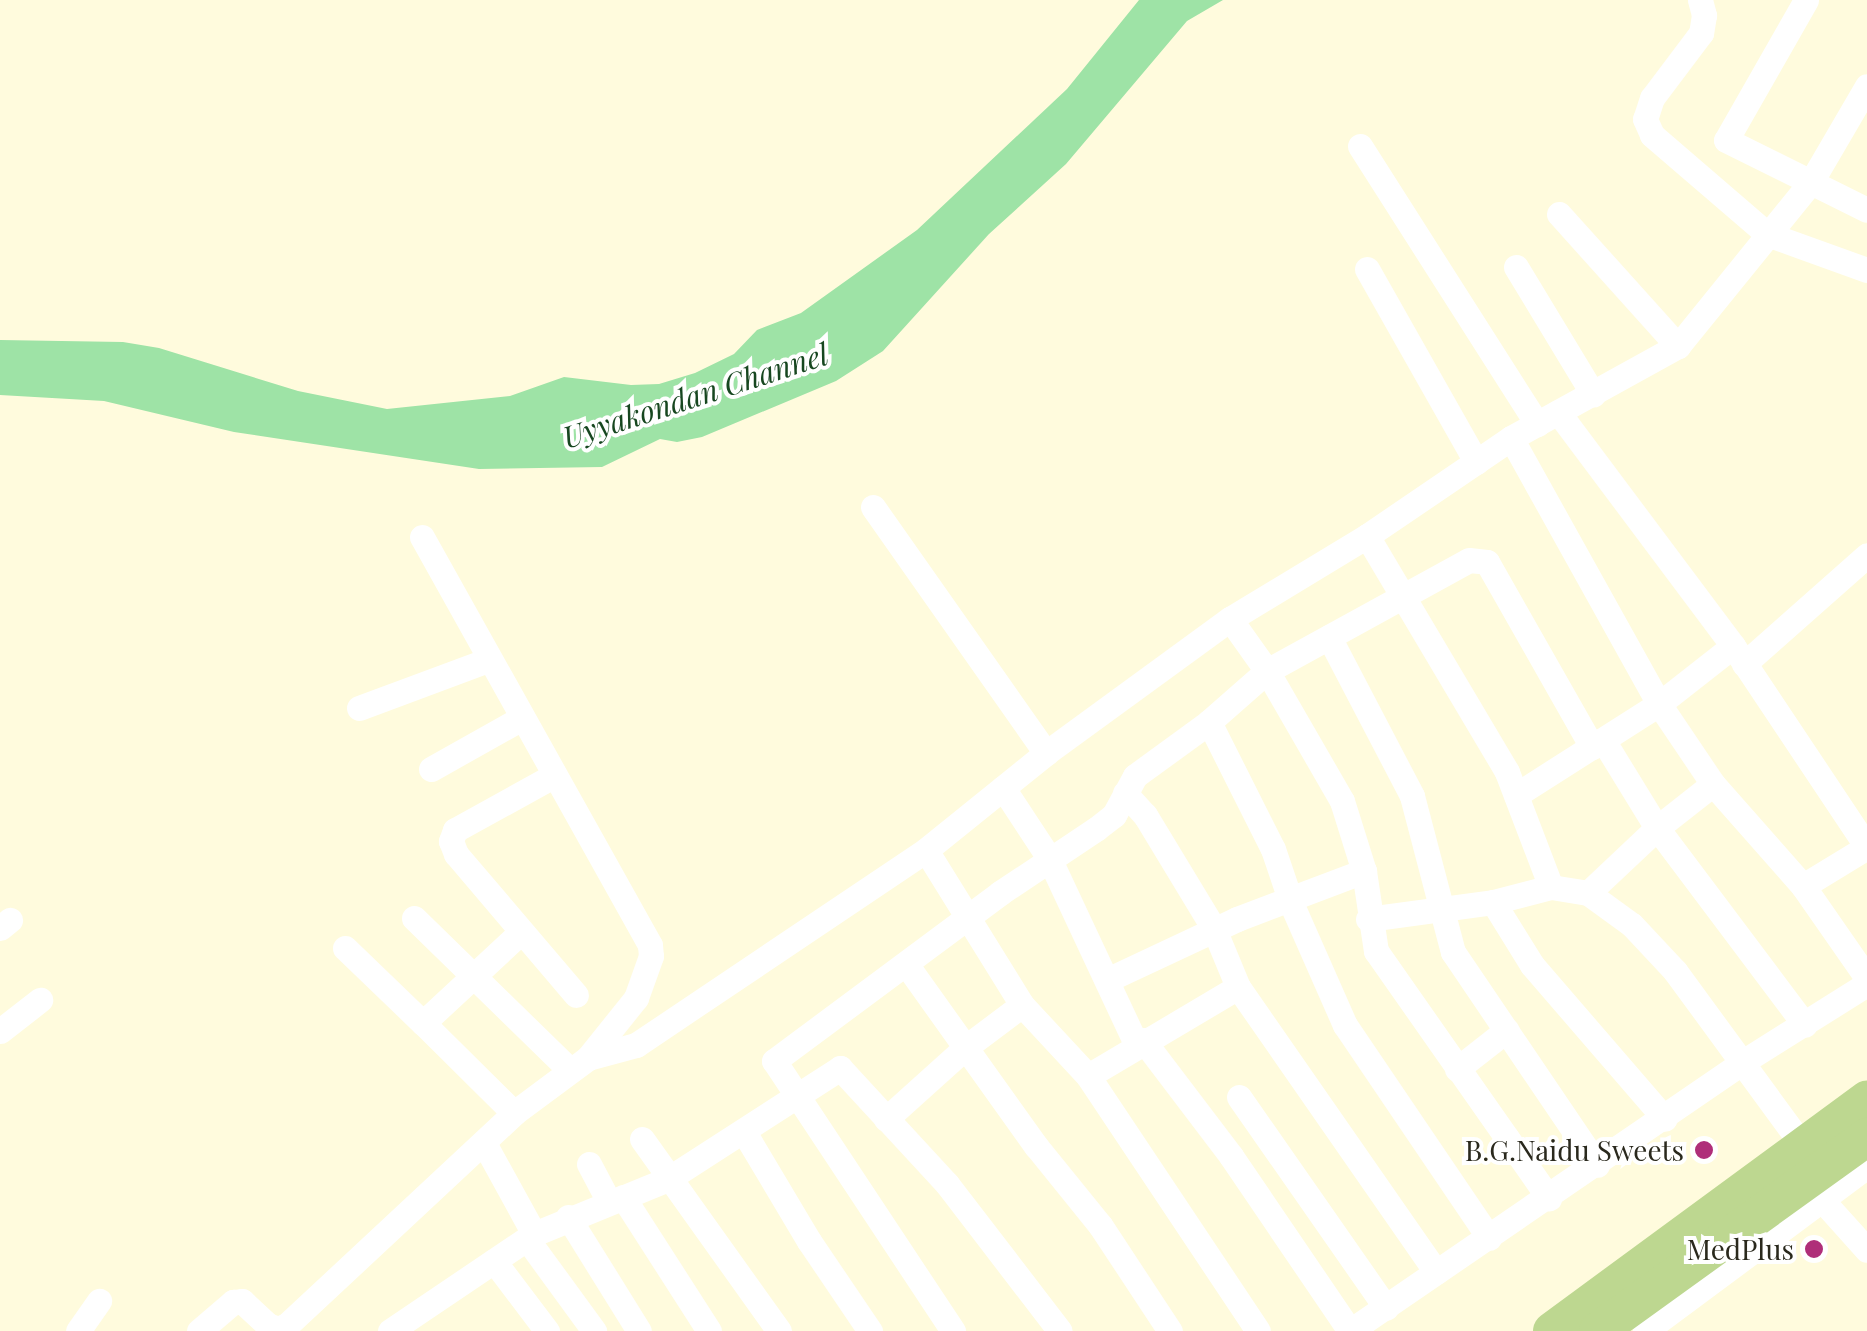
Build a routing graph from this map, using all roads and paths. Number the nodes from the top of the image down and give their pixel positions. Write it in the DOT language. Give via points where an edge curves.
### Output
graph roads {
  1 [pos="1700,0"];
  2 [pos="1806,0"];
  3 [pos="1867,86"];
  4 [pos="1360,146"];
  5 [pos="1810,182"];
  6 [pos="1867,210"];
  7 [pos="1559,214"];
  8 [pos="1768,234"];
  9 [pos="1516,267"];
  10 [pos="1368,268"];
  11 [pos="1867,270"];
  12 [pos="1678,346"];
  13 [pos="1593,394"];
  14 [pos="1548,418"];
  15 [pos="1511,438"];
  16 [pos="1476,462"];
  17 [pos="873,507"];
  18 [pos="1367,536"];
  19 [pos="422,538"];
  20 [pos="1867,555"];
  21 [pos="1406,596"];
  22 [pos="1230,620"];
  23 [pos="1330,637"];
  24 [pos="1739,655"];
  25 [pos="488,660"];
  26 [pos="1267,671"];
  27 [pos="1660,704"];
  28 [pos="359,708"];
  29 [pos="520,718"];
  30 [pos="1208,722"];
  31 [pos="1597,743"];
  32 [pos="1046,753"];
  33 [pos="431,768"];
  34 [pos="553,776"];
  35 [pos="1713,784"];
  36 [pos="1003,788"];
  37 [pos="1125,793"];
  38 [pos="1516,795"];
  39 [pos="1657,828"];
  40 [pos="1867,847"];
  41 [pos="926,850"];
  42 [pos="1049,858"];
  43 [pos="1364,872"];
  44 [pos="1803,886"];
  45 [pos="1551,887"];
  46 [pos="1588,893"];
  47 [pos="1290,900"];
  48 [pos="1493,902"];
  49 [pos="1440,909"];
  50 [pos="970,917"];
  51 [pos="414,918"];
  52 [pos="1368,918"];
  53 [pos="1214,930"];
  54 [pos="520,933"];
  55 [pos="345,948"];
  56 [pos="906,964"];
  57 [pos="474,980"];
  58 [pos="1107,980"];
  59 [pos="1867,981"];
  60 [pos="1238,988"];
  61 [pos="576,996"];
  62 [pos="40,1000"];
  63 [pos="1022,1005"];
  64 [pos="422,1023"];
  65 [pos="1805,1024"];
  66 [pos="1507,1030"];
  67 [pos="0,1031"];
  68 [pos="1140,1042"];
  69 [pos="966,1047"];
  70 [pos="579,1064"];
  71 [pos="1741,1064"];
  72 [pos="1457,1069"];
  73 [pos="1088,1076"];
  74 [pos="800,1097"];
  75 [pos="1239,1097"];
  76 [pos="1867,1100"];
  77 [pos="514,1113"];
  78 [pos="886,1119"];
  79 [pos="1665,1119"];
  80 [pos="744,1132"];
  81 [pos="1867,1137"];
  82 [pos="642,1140"];
  83 [pos="484,1143"];
  84 [pos="1804,1147"];
  85 [pos="589,1164"];
  86 [pos="1597,1166"];
  87 [pos="1867,1166"];
  88 [pos="668,1179"];
  89 [pos="1549,1198"];
  90 [pos="616,1200"];
  91 [pos="1822,1200"];
  92 [pos="568,1217"];
  93 [pos="530,1237"];
  94 [pos="1489,1238"];
  95 [pos="1867,1250"];
  96 [pos="494,1261"];
  97 [pos="1436,1272"];
  98 [pos="99,1302"];
  99 [pos="1365,1324"];
  100 [pos="78,1331"];
  101 [pos="198,1331"];
  102 [pos="390,1331"];
  103 [pos="547,1331"];
  104 [pos="594,1331"];
  105 [pos="639,1331"];
  106 [pos="710,1331"];
  107 [pos="779,1331"];
  108 [pos="870,1331"];
  109 [pos="953,1331"];
  110 [pos="1060,1331"];
  111 [pos="1170,1331"];
  112 [pos="1258,1331"];
  113 [pos="1552,1331"];
  114 [pos="1598,1331"];
  115 [pos="1645,1331"];
  1 -- 8 [label="street" via="1701,34 1652,98 1644,119 1652,135"];
  2 -- 5 [label="street" via="1726,140"];
  3 -- 5 [label="street"];
  4 -- 14 [label="street"];
  5 -- 6 [label="street"];
  5 -- 8 [label="street"];
  7 -- 12 [label="street"];
  8 -- 11 [label="street"];
  8 -- 12 [label="street"];
  9 -- 13 [label="street"];
  10 -- 16 [label="street"];
  12 -- 13 [label="street"];
  13 -- 14 [label="street"];
  14 -- 15 [label="street"];
  14 -- 24 [label="street"];
  15 -- 16 [label="street"];
  15 -- 27 [label="street"];
  16 -- 18 [label="street"];
  17 -- 32 [label="street"];
  18 -- 21 [label="street"];
  18 -- 22 [label="street"];
  19 -- 25 [label="street"];
  20 -- 24 [label="street"];
  21 -- 23 [label="street"];
  21 -- 31 [label="street" via="1468,560 1487,562"];
  21 -- 38 [label="street"];
  22 -- 26 [label="street"];
  22 -- 32 [label="street"];
  23 -- 26 [label="street"];
  23 -- 49 [label="street" via="1412,796"];
  24 -- 27 [label="street"];
  24 -- 40 [label="street"];
  25 -- 28 [label="street"];
  25 -- 29 [label="street"];
  26 -- 30 [label="street"];
  26 -- 43 [label="street" via="1342,801"];
  27 -- 31 [label="street"];
  27 -- 35 [label="street"];
  29 -- 33 [label="street"];
  29 -- 34 [label="street"];
  30 -- 37 [label="street" via="1154,758"];
  30 -- 47 [label="street" via="1273,848"];
  31 -- 38 [label="street"];
  31 -- 39 [label="street"];
  32 -- 36 [label="street"];
  34 -- 54 [label="street" via="455,830 451,841"];
  34 -- 70 [label="street" via="650,944 636,998"];
  35 -- 39 [label="street"];
  35 -- 44 [label="street"];
  36 -- 41 [label="street"];
  36 -- 42 [label="street"];
  37 -- 42 [label="street" via="1114,815"];
  37 -- 53 [label="street"];
  38 -- 45 [label="street"];
  39 -- 46 [label="street"];
  39 -- 65 [label="street"];
  40 -- 44 [label="street"];
  41 -- 50 [label="street"];
  41 -- 70 [label="street" via="636,1046"];
  42 -- 50 [label="street"];
  42 -- 58 [label="street"];
  43 -- 47 [label="street"];
  43 -- 52 [label="street"];
  44 -- 59 [label="street"];
  45 -- 46 [label="street"];
  45 -- 48 [label="street"];
  46 -- 71 [label="street" via="1632,925 1675,971"];
  47 -- 53 [label="street"];
  47 -- 94 [label="street" via="1345,1025"];
  48 -- 49 [label="street"];
  48 -- 79 [label="street" via="1532,965"];
  49 -- 52 [label="street"];
  49 -- 66 [label="street" via="1454,952"];
  50 -- 56 [label="street"];
  50 -- 63 [label="street"];
  51 -- 57 [label="street"];
  52 -- 72 [label="street" via="1376,951"];
  53 -- 58 [label="street"];
  53 -- 60 [label="street"];
  54 -- 57 [label="street"];
  54 -- 61 [label="street"];
  55 -- 64 [label="street"];
  56 -- 69 [label="street"];
  56 -- 74 [label="street" via="774,1061"];
  57 -- 64 [label="street"];
  57 -- 70 [label="street"];
  58 -- 68 [label="street"];
  59 -- 65 [label="street"];
  60 -- 68 [label="street"];
  60 -- 97 [label="street"];
  62 -- 67 [label="street"];
  63 -- 69 [label="street"];
  63 -- 73 [label="street"];
  64 -- 77 [label="street"];
  65 -- 71 [label="street"];
  66 -- 72 [label="street"];
  66 -- 86 [label="street"];
  68 -- 73 [label="street"];
  68 -- 99 [label="street"];
  69 -- 78 [label="street"];
  69 -- 111 [label="street"];
  70 -- 77 [label="street"];
  71 -- 79 [label="street"];
  71 -- 84 [label="street"];
  72 -- 89 [label="street"];
  73 -- 112 [label="street"];
  74 -- 78 [label="street" via="840,1068"];
  74 -- 80 [label="street"];
  74 -- 109 [label="street"];
  75 -- 99 [label="street"];
  76 -- 84 [label="highway"];
  77 -- 83 [label="street"];
  78 -- 110 [label="street" via="947,1184"];
  79 -- 86 [label="street"];
  80 -- 88 [label="street"];
  80 -- 108 [label="street"];
  81 -- 114 [label="highway"];
  82 -- 88 [label="street"];
  83 -- 93 [label="street"];
  83 -- 101 [label="street" via="286,1324 268,1325 242,1301"];
  84 -- 113 [label="highway"];
  85 -- 90 [label="street"];
  86 -- 89 [label="street"];
  87 -- 91 [label="street"];
  88 -- 90 [label="street"];
  88 -- 107 [label="street"];
  89 -- 94 [label="street"];
  90 -- 92 [label="street"];
  90 -- 106 [label="street"];
  91 -- 95 [label="street"];
  91 -- 115 [label="street"];
  92 -- 93 [label="street"];
  92 -- 105 [label="street"];
  93 -- 96 [label="street"];
  93 -- 104 [label="street"];
  94 -- 97 [label="street"];
  96 -- 102 [label="street"];
  96 -- 103 [label="street"];
  97 -- 99 [label="street"];
  98 -- 100 [label="street"];
}
